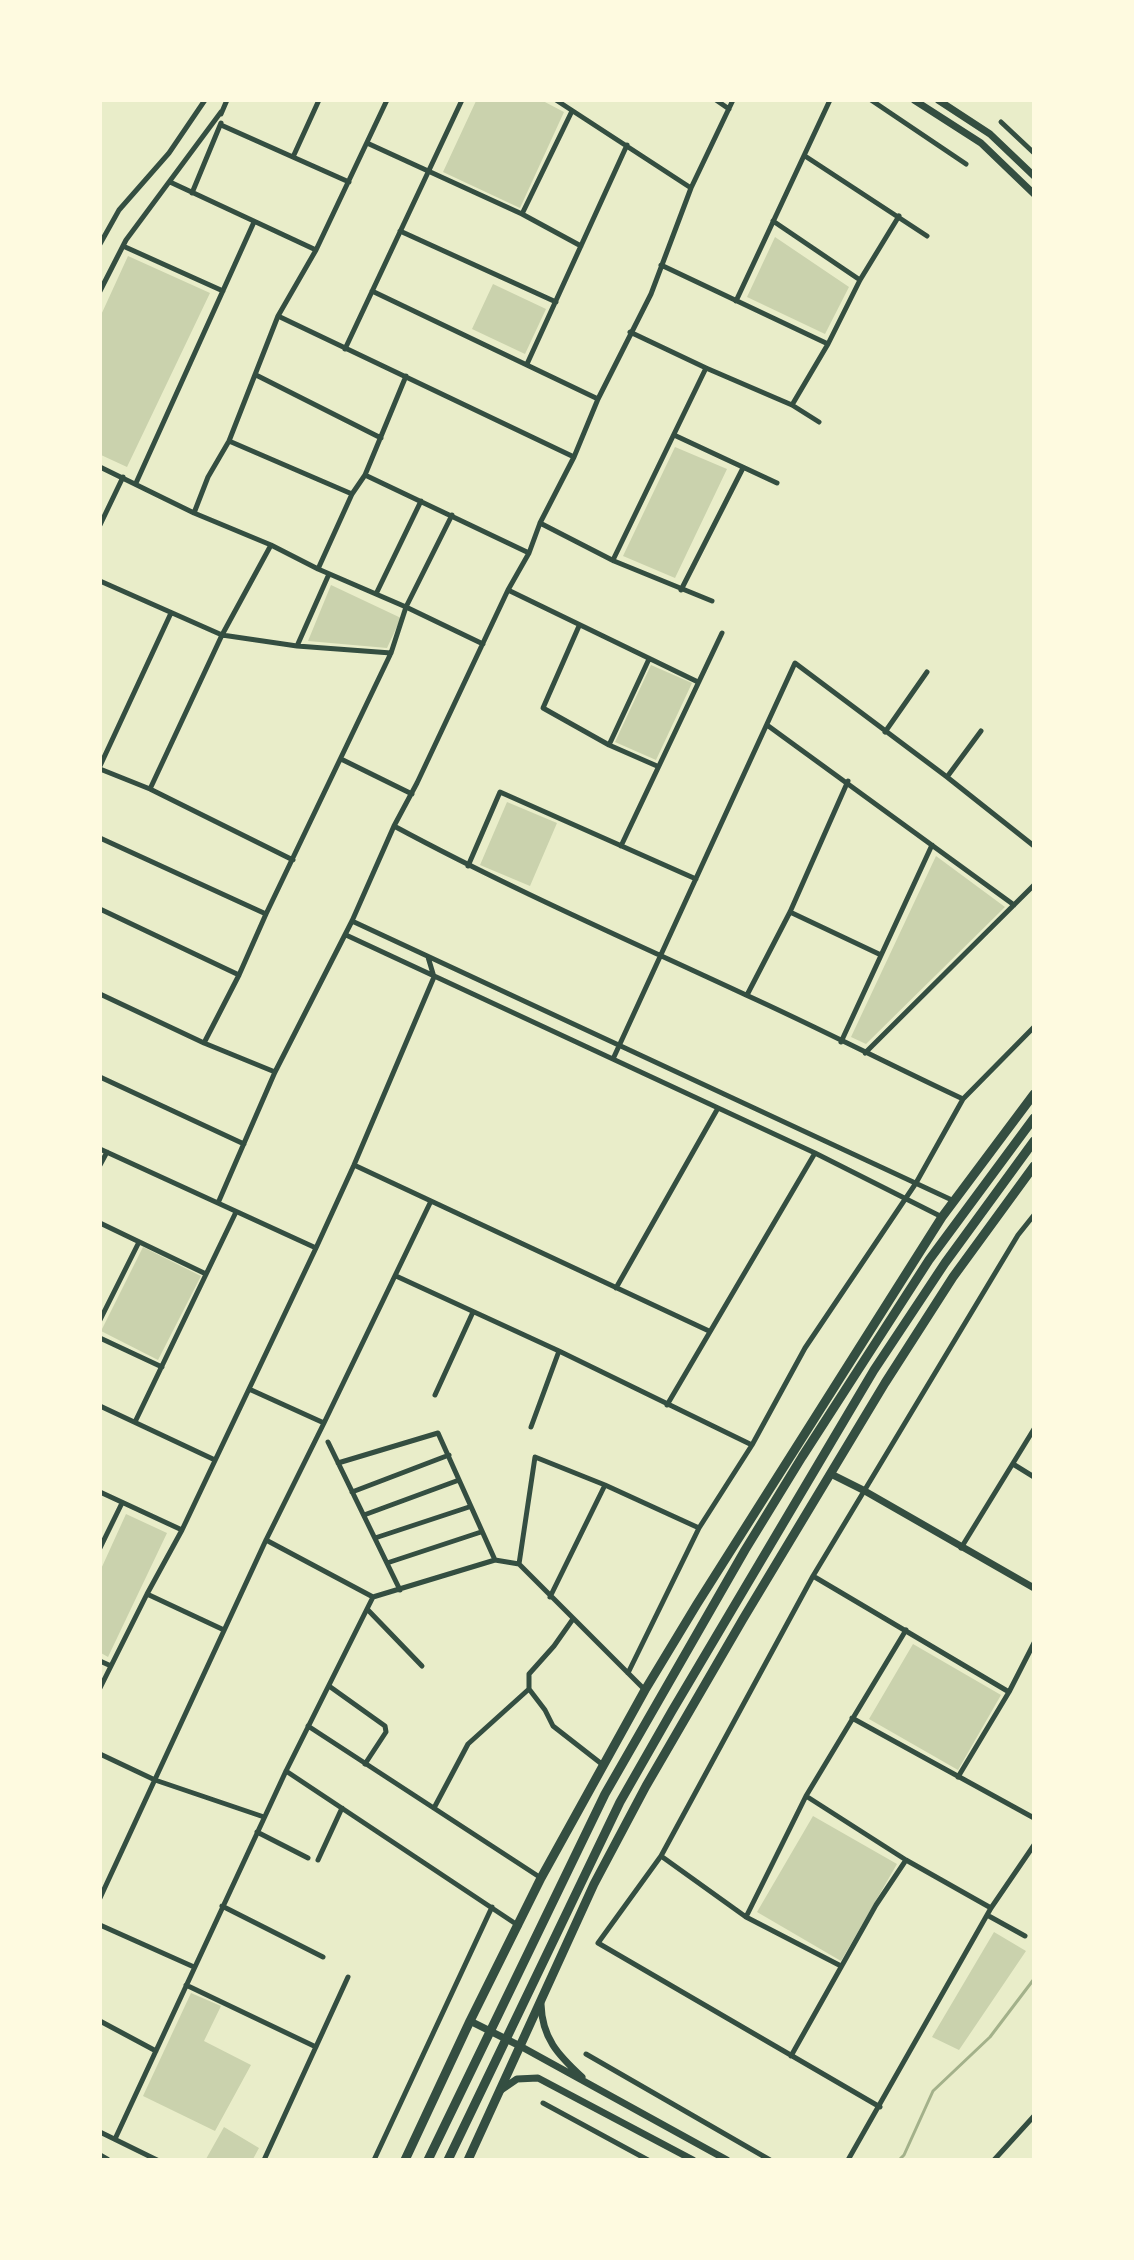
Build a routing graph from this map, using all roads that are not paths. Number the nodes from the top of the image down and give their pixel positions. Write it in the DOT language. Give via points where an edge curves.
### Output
graph roads {
  1 [pos="205,100"];
  2 [pos="227,100"];
  3 [pos="319,100"];
  4 [pos="387,100"];
  5 [pos="462,100"];
  6 [pos="556,100"];
  7 [pos="716,100"];
  8 [pos="733,100"];
  9 [pos="830,100"];
  10 [pos="871,100"];
  11 [pos="914,100"];
  12 [pos="938,100"];
  13 [pos="729,109"];
  14 [pos="572,111"];
  15 [pos="221,112"];
  16 [pos="1001,122"];
  17 [pos="221,125"];
  18 [pos="367,143"];
  19 [pos="627,146"];
  20 [pos="1034,153"];
  21 [pos="805,156"];
  22 [pos="293,157"];
  23 [pos="966,164"];
  24 [pos="430,172"];
  25 [pos="1034,176"];
  26 [pos="170,182"];
  27 [pos="349,182"];
  28 [pos="692,188"];
  29 [pos="192,193"];
  30 [pos="1034,194"];
  31 [pos="522,214"];
  32 [pos="899,216"];
  33 [pos="773,221"];
  34 [pos="254,222"];
  35 [pos="400,231"];
  36 [pos="927,236"];
  37 [pos="100,244"];
  38 [pos="123,246"];
  39 [pos="581,246"];
  40 [pos="316,250"];
  41 [pos="661,265"];
  42 [pos="860,280"];
  43 [pos="100,291"];
  44 [pos="223,291"];
  45 [pos="372,291"];
  46 [pos="736,301"];
  47 [pos="556,302"];
  48 [pos="278,316"];
  49 [pos="630,332"];
  50 [pos="828,344"];
  51 [pos="345,349"];
  52 [pos="527,364"];
  53 [pos="706,368"];
  54 [pos="256,375"];
  55 [pos="406,376"];
  56 [pos="598,399"];
  57 [pos="792,405"];
  58 [pos="819,422"];
  59 [pos="674,435"];
  60 [pos="381,438"];
  61 [pos="229,441"];
  62 [pos="574,457"];
  63 [pos="100,467"];
  64 [pos="743,468"];
  65 [pos="365,475"];
  66 [pos="123,477"];
  67 [pos="136,483"];
  68 [pos="777,483"];
  69 [pos="352,494"];
  70 [pos="421,501"];
  71 [pos="194,513"];
  72 [pos="452,514"];
  73 [pos="540,523"];
  74 [pos="100,525"];
  75 [pos="271,545"];
  76 [pos="529,553"];
  77 [pos="613,560"];
  78 [pos="318,569"];
  79 [pos="329,574"];
  80 [pos="100,581"];
  81 [pos="508,590"];
  82 [pos="681,590"];
  83 [pos="376,594"];
  84 [pos="712,601"];
  85 [pos="406,607"];
  86 [pos="171,613"];
  87 [pos="579,626"];
  88 [pos="722,633"];
  89 [pos="222,635"];
  90 [pos="483,644"];
  91 [pos="297,646"];
  92 [pos="391,653"];
  93 [pos="649,659"];
  94 [pos="927,672"];
  95 [pos="698,682"];
  96 [pos="767,724"];
  97 [pos="981,731"];
  98 [pos="885,732"];
  99 [pos="609,745"];
  100 [pos="341,759"];
  101 [pos="657,766"];
  102 [pos="100,768"];
  103 [pos="947,777"];
  104 [pos="848,782"];
  105 [pos="150,789"];
  106 [pos="411,794"];
  107 [pos="394,826"];
  108 [pos="100,838"];
  109 [pos="932,845"];
  110 [pos="621,846"];
  111 [pos="1034,846"];
  112 [pos="293,860"];
  113 [pos="468,866"];
  114 [pos="696,879"];
  115 [pos="1034,885"];
  116 [pos="1014,905"];
  117 [pos="100,909"];
  118 [pos="790,912"];
  119 [pos="266,914"];
  120 [pos="352,921"];
  121 [pos="346,935"];
  122 [pos="881,955"];
  123 [pos="428,957"];
  124 [pos="660,957"];
  125 [pos="239,975"];
  126 [pos="434,977"];
  127 [pos="100,994"];
  128 [pos="747,995"];
  129 [pos="1034,1027"];
  130 [pos="841,1042"];
  131 [pos="204,1043"];
  132 [pos="620,1046"];
  133 [pos="865,1053"];
  134 [pos="613,1059"];
  135 [pos="275,1072"];
  136 [pos="100,1077"];
  137 [pos="1034,1094"];
  138 [pos="963,1099"];
  139 [pos="718,1108"];
  140 [pos="1034,1118"];
  141 [pos="1034,1141"];
  142 [pos="827,1142"];
  143 [pos="244,1144"];
  144 [pos="104,1150"];
  145 [pos="818,1154"];
  146 [pos="100,1165"];
  147 [pos="354,1165"];
  148 [pos="1034,1166"];
  149 [pos="916,1183"];
  150 [pos="906,1198"];
  151 [pos="431,1201"];
  152 [pos="954,1201"];
  153 [pos="218,1203"];
  154 [pos="236,1212"];
  155 [pos="1034,1215"];
  156 [pos="942,1217"];
  157 [pos="100,1223"];
  158 [pos="139,1242"];
  159 [pos="316,1248"];
  160 [pos="206,1274"];
  161 [pos="396,1276"];
  162 [pos="616,1288"];
  163 [pos="473,1312"];
  164 [pos="100,1320"];
  165 [pos="709,1331"];
  166 [pos="100,1338"];
  167 [pos="559,1351"];
  168 [pos="162,1367"];
  169 [pos="249,1389"];
  170 [pos="435,1395"];
  171 [pos="667,1405"];
  172 [pos="100,1406"];
  173 [pos="135,1422"];
  174 [pos="324,1424"];
  175 [pos="531,1428"];
  176 [pos="1034,1429"];
  177 [pos="328,1442"];
  178 [pos="752,1445"];
  179 [pos="448,1455"];
  180 [pos="215,1460"];
  181 [pos="338,1463"];
  182 [pos="1012,1464"];
  183 [pos="831,1474"];
  184 [pos="1034,1477"];
  185 [pos="459,1480"];
  186 [pos="605,1485"];
  187 [pos="863,1490"];
  188 [pos="100,1492"];
  189 [pos="352,1492"];
  190 [pos="122,1503"];
  191 [pos="470,1506"];
  192 [pos="755,1511"];
  193 [pos="364,1515"];
  194 [pos="765,1517"];
  195 [pos="782,1525"];
  196 [pos="699,1528"];
  197 [pos="183,1530"];
  198 [pos="481,1532"];
  199 [pos="795,1532"];
  200 [pos="375,1538"];
  201 [pos="266,1540"];
  202 [pos="100,1548"];
  203 [pos="961,1548"];
  204 [pos="495,1560"];
  205 [pos="387,1563"];
  206 [pos="519,1564"];
  207 [pos="813,1576"];
  208 [pos="1034,1588"];
  209 [pos="400,1590"];
  210 [pos="147,1594"];
  211 [pos="550,1597"];
  212 [pos="373,1598"];
  213 [pos="368,1609"];
  214 [pos="573,1619"];
  215 [pos="224,1630"];
  216 [pos="906,1630"];
  217 [pos="1034,1643"];
  218 [pos="100,1661"];
  219 [pos="111,1666"];
  220 [pos="422,1666"];
  221 [pos="628,1673"];
  222 [pos="329,1686"];
  223 [pos="100,1688"];
  224 [pos="529,1689"];
  225 [pos="645,1690"];
  226 [pos="1010,1692"];
  227 [pos="852,1718"];
  228 [pos="308,1726"];
  229 [pos="100,1754"];
  230 [pos="365,1764"];
  231 [pos="603,1765"];
  232 [pos="286,1771"];
  233 [pos="958,1777"];
  234 [pos="155,1779"];
  235 [pos="806,1796"];
  236 [pos="342,1808"];
  237 [pos="434,1808"];
  238 [pos="264,1817"];
  239 [pos="1034,1818"];
  240 [pos="257,1832"];
  241 [pos="1034,1845"];
  242 [pos="661,1856"];
  243 [pos="308,1858"];
  244 [pos="318,1860"];
  245 [pos="906,1860"];
  246 [pos="541,1878"];
  247 [pos="100,1898"];
  248 [pos="222,1906"];
  249 [pos="492,1907"];
  250 [pos="991,1908"];
  251 [pos="987,1915"];
  252 [pos="746,1917"];
  253 [pos="100,1925"];
  254 [pos="519,1926"];
  255 [pos="1025,1936"];
  256 [pos="322,1957"];
  257 [pos="841,1966"];
  258 [pos="194,1967"];
  259 [pos="348,1977"];
  260 [pos="186,1985"];
  261 [pos="541,2001"];
  262 [pos="100,2020"];
  263 [pos="470,2021"];
  264 [pos="520,2046"];
  265 [pos="316,2047"];
  266 [pos="156,2051"];
  267 [pos="586,2054"];
  268 [pos="791,2056"];
  269 [pos="589,2085"];
  270 [pos="500,2091"];
  271 [pos="543,2103"];
  272 [pos="880,2107"];
  273 [pos="1034,2116"];
  274 [pos="100,2132"];
  275 [pos="115,2139"];
  276 [pos="100,2156"];
  277 [pos="107,2160"];
  278 [pos="157,2160"];
  279 [pos="264,2160"];
  280 [pos="374,2160"];
  281 [pos="405,2160"];
  282 [pos="428,2160"];
  283 [pos="448,2160"];
  284 [pos="468,2160"];
  285 [pos="648,2160"];
  286 [pos="693,2160"];
  287 [pos="727,2160"];
  288 [pos="770,2160"];
  289 [pos="848,2160"];
  290 [pos="994,2160"];
  1 -- 37 [label="street" via="169,153 119,210"];
  2 -- 15 [label="street"];
  3 -- 22 [label="street"];
  4 -- 18 [label="street"];
  5 -- 24 [label="street"];
  6 -- 14 [label="street"];
  7 -- 13 [label="street"];
  8 -- 13 [label="street"];
  9 -- 21 [label="street"];
  10 -- 23 [label="street"];
  11 -- 30 [label="street" via="981,143"];
  12 -- 25 [label="street" via="990,134"];
  13 -- 28 [label="street"];
  14 -- 19 [label="street"];
  14 -- 31 [label="street"];
  15 -- 17 [label="street"];
  15 -- 26 [label="street"];
  16 -- 20 [label="street"];
  17 -- 22 [label="street"];
  17 -- 29 [label="street"];
  18 -- 24 [label="street"];
  18 -- 27 [label="street"];
  19 -- 28 [label="street"];
  19 -- 39 [label="street"];
  21 -- 32 [label="street"];
  21 -- 33 [label="street"];
  22 -- 27 [label="street"];
  24 -- 31 [label="street"];
  24 -- 35 [label="street"];
  26 -- 29 [label="street"];
  26 -- 38 [label="street"];
  27 -- 40 [label="street"];
  28 -- 41 [label="street"];
  29 -- 34 [label="street"];
  31 -- 39 [label="street"];
  32 -- 36 [label="street"];
  32 -- 42 [label="street"];
  33 -- 42 [label="street"];
  33 -- 46 [label="street"];
  34 -- 40 [label="street"];
  34 -- 44 [label="street"];
  35 -- 45 [label="street"];
  35 -- 47 [label="street"];
  38 -- 43 [label="street"];
  38 -- 44 [label="street"];
  39 -- 47 [label="street"];
  40 -- 48 [label="street"];
  41 -- 46 [label="street"];
  41 -- 49 [label="street" via="651,294"];
  42 -- 50 [label="street"];
  44 -- 67 [label="street"];
  45 -- 51 [label="street"];
  45 -- 52 [label="street"];
  46 -- 50 [label="street"];
  47 -- 52 [label="street"];
  48 -- 51 [label="street"];
  48 -- 54 [label="street"];
  49 -- 53 [label="street"];
  49 -- 56 [label="street"];
  50 -- 57 [label="street"];
  51 -- 55 [label="street"];
  52 -- 56 [label="street"];
  53 -- 57 [label="street"];
  53 -- 59 [label="street"];
  54 -- 60 [label="street"];
  54 -- 61 [label="street"];
  55 -- 60 [label="street"];
  55 -- 62 [label="street"];
  56 -- 62 [label="street"];
  57 -- 58 [label="street"];
  59 -- 64 [label="street"];
  59 -- 77 [label="street"];
  60 -- 65 [label="street"];
  61 -- 69 [label="street"];
  61 -- 71 [label="street" via="208,477"];
  62 -- 73 [label="street"];
  63 -- 66 [label="street"];
  64 -- 68 [label="street"];
  64 -- 82 [label="street"];
  65 -- 69 [label="street"];
  65 -- 70 [label="street"];
  66 -- 67 [label="street"];
  66 -- 74 [label="street"];
  67 -- 71 [label="street"];
  69 -- 78 [label="street"];
  70 -- 72 [label="street"];
  70 -- 83 [label="street"];
  71 -- 75 [label="street"];
  72 -- 76 [label="street"];
  72 -- 85 [label="street"];
  73 -- 76 [label="street"];
  73 -- 77 [label="street"];
  75 -- 78 [label="street"];
  75 -- 89 [label="street"];
  76 -- 81 [label="street"];
  77 -- 82 [label="street"];
  78 -- 79 [label="street"];
  79 -- 83 [label="street"];
  79 -- 91 [label="street"];
  80 -- 86 [label="street"];
  81 -- 87 [label="street"];
  81 -- 90 [label="street"];
  82 -- 84 [label="street"];
  83 -- 85 [label="street"];
  85 -- 90 [label="street"];
  85 -- 92 [label="street"];
  86 -- 89 [label="street"];
  86 -- 102 [label="street"];
  87 -- 93 [label="street"];
  87 -- 99 [label="street" via="543,708"];
  88 -- 95 [label="street"];
  89 -- 91 [label="street"];
  89 -- 105 [label="street"];
  90 -- 106 [label="street"];
  91 -- 92 [label="street"];
  92 -- 100 [label="street"];
  93 -- 95 [label="street"];
  93 -- 99 [label="street"];
  94 -- 98 [label="street"];
  95 -- 101 [label="street"];
  96 -- 98 [label="street" via="795,663"];
  96 -- 104 [label="street"];
  96 -- 114 [label="street"];
  97 -- 103 [label="street"];
  98 -- 103 [label="street"];
  99 -- 101 [label="street"];
  100 -- 106 [label="street"];
  100 -- 112 [label="street"];
  101 -- 110 [label="street"];
  102 -- 105 [label="street"];
  103 -- 111 [label="street"];
  104 -- 109 [label="street"];
  104 -- 118 [label="street"];
  105 -- 112 [label="street"];
  106 -- 107 [label="street"];
  107 -- 113 [label="street"];
  107 -- 120 [label="street"];
  108 -- 119 [label="street"];
  109 -- 116 [label="street"];
  109 -- 122 [label="street"];
  110 -- 113 [label="street" via="500,792"];
  110 -- 114 [label="street"];
  112 -- 119 [label="street"];
  113 -- 124 [label="street"];
  114 -- 124 [label="street"];
  115 -- 116 [label="street"];
  116 -- 133 [label="street"];
  117 -- 125 [label="street"];
  118 -- 122 [label="street"];
  118 -- 128 [label="street"];
  119 -- 125 [label="street"];
  120 -- 121 [label="street"];
  120 -- 123 [label="street"];
  121 -- 126 [label="street"];
  121 -- 135 [label="street"];
  122 -- 130 [label="street"];
  123 -- 126 [label="street"];
  123 -- 132 [label="street"];
  124 -- 128 [label="street"];
  124 -- 132 [label="street"];
  125 -- 131 [label="street"];
  126 -- 134 [label="street"];
  126 -- 147 [label="street"];
  127 -- 131 [label="street"];
  128 -- 130 [label="street"];
  129 -- 138 [label="street"];
  130 -- 133 [label="street"];
  131 -- 135 [label="street"];
  132 -- 134 [label="street"];
  132 -- 142 [label="street"];
  133 -- 138 [label="street"];
  134 -- 139 [label="street"];
  135 -- 143 [label="street"];
  136 -- 143 [label="street"];
  137 -- 152 [label="highway"];
  138 -- 149 [label="street"];
  139 -- 145 [label="street"];
  139 -- 162 [label="street"];
  140 -- 194 [label="highway" via="929,1260"];
  141 -- 195 [label="highway" via="945,1263 874,1370"];
  142 -- 145 [label="street"];
  142 -- 149 [label="street"];
  143 -- 153 [label="street"];
  144 -- 146 [label="street"];
  144 -- 153 [label="street"];
  145 -- 150 [label="street"];
  145 -- 165 [label="street"];
  147 -- 151 [label="street"];
  147 -- 159 [label="street"];
  148 -- 183 [label="highway" via="952,1277"];
  149 -- 150 [label="street"];
  149 -- 152 [label="street"];
  150 -- 156 [label="street"];
  150 -- 178 [label="street" via="805,1348"];
  151 -- 161 [label="street"];
  151 -- 162 [label="street"];
  152 -- 156 [label="highway"];
  153 -- 154 [label="street"];
  154 -- 159 [label="street"];
  154 -- 160 [label="street"];
  155 -- 187 [label="street" via="1018,1235"];
  156 -- 192 [label="highway"];
  157 -- 158 [label="street"];
  158 -- 160 [label="street"];
  158 -- 164 [label="street"];
  159 -- 169 [label="street"];
  160 -- 168 [label="street"];
  161 -- 163 [label="street"];
  161 -- 174 [label="street"];
  162 -- 165 [label="street"];
  163 -- 167 [label="street"];
  163 -- 170 [label="street"];
  165 -- 171 [label="street"];
  166 -- 168 [label="street"];
  167 -- 171 [label="street"];
  167 -- 175 [label="street"];
  168 -- 173 [label="street"];
  169 -- 174 [label="street"];
  169 -- 180 [label="street"];
  171 -- 178 [label="street"];
  172 -- 173 [label="street"];
  173 -- 180 [label="street"];
  174 -- 201 [label="street"];
  176 -- 182 [label="street"];
  177 -- 181 [label="street"];
  178 -- 196 [label="street"];
  179 -- 181 [label="street" via="438,1433"];
  179 -- 185 [label="street"];
  179 -- 189 [label="street"];
  180 -- 197 [label="street"];
  181 -- 189 [label="street"];
  182 -- 184 [label="street"];
  182 -- 203 [label="street"];
  183 -- 187 [label="street"];
  183 -- 199 [label="highway"];
  185 -- 191 [label="street"];
  185 -- 193 [label="street"];
  186 -- 196 [label="street"];
  186 -- 206 [label="street" via="536,1456"];
  186 -- 211 [label="street"];
  187 -- 203 [label="street"];
  187 -- 207 [label="street"];
  188 -- 190 [label="street"];
  189 -- 193 [label="street"];
  190 -- 197 [label="street"];
  190 -- 202 [label="street"];
  191 -- 198 [label="street"];
  191 -- 200 [label="street"];
  192 -- 194 [label="highway"];
  192 -- 225 [label="highway"];
  193 -- 200 [label="street"];
  194 -- 282 [label="highway" via="605,1794"];
  195 -- 199 [label="highway"];
  195 -- 283 [label="highway" via="620,1803"];
  196 -- 221 [label="street"];
  197 -- 210 [label="street"];
  198 -- 204 [label="street"];
  198 -- 205 [label="street"];
  199 -- 261 [label="highway" via="646,1786 594,1884"];
  200 -- 205 [label="street"];
  201 -- 212 [label="street"];
  201 -- 215 [label="street"];
  203 -- 208 [label="street"];
  204 -- 206 [label="street"];
  204 -- 209 [label="street"];
  205 -- 209 [label="street"];
  206 -- 211 [label="street"];
  207 -- 216 [label="street"];
  207 -- 242 [label="street"];
  209 -- 212 [label="street"];
  210 -- 215 [label="street"];
  210 -- 219 [label="street"];
  211 -- 214 [label="street"];
  212 -- 213 [label="street"];
  213 -- 220 [label="street"];
  213 -- 222 [label="street"];
  214 -- 221 [label="street"];
  214 -- 224 [label="street" via="529,1674"];
  215 -- 234 [label="street"];
  216 -- 226 [label="street"];
  216 -- 227 [label="street"];
  217 -- 226 [label="street"];
  218 -- 219 [label="street"];
  219 -- 223 [label="street"];
  221 -- 225 [label="street"];
  222 -- 228 [label="street"];
  222 -- 230 [label="street" via="385,1725 386,1732"];
  224 -- 231 [label="street" via="553,1726"];
  224 -- 237 [label="street" via="468,1744"];
  225 -- 231 [label="highway"];
  226 -- 233 [label="street"];
  227 -- 233 [label="street"];
  227 -- 235 [label="street"];
  228 -- 230 [label="street"];
  228 -- 232 [label="street"];
  229 -- 234 [label="street"];
  230 -- 237 [label="street"];
  231 -- 246 [label="highway"];
  232 -- 236 [label="street"];
  232 -- 238 [label="street"];
  233 -- 239 [label="street"];
  234 -- 238 [label="street"];
  234 -- 247 [label="street"];
  235 -- 245 [label="street"];
  235 -- 252 [label="street"];
  236 -- 244 [label="street"];
  236 -- 249 [label="street"];
  237 -- 246 [label="street"];
  238 -- 240 [label="street"];
  240 -- 243 [label="street"];
  240 -- 248 [label="street"];
  241 -- 250 [label="street"];
  242 -- 252 [label="street"];
  242 -- 268 [label="street" via="598,1943"];
  245 -- 250 [label="street"];
  245 -- 257 [label="street"];
  246 -- 254 [label="highway"];
  248 -- 256 [label="street"];
  248 -- 258 [label="street"];
  249 -- 254 [label="street"];
  249 -- 280 [label="street"];
  250 -- 251 [label="street"];
  251 -- 255 [label="street"];
  251 -- 272 [label="street"];
  252 -- 257 [label="street"];
  253 -- 258 [label="street"];
  254 -- 263 [label="highway"];
  257 -- 268 [label="street"];
  258 -- 260 [label="street"];
  259 -- 265 [label="street"];
  260 -- 265 [label="street"];
  260 -- 266 [label="street"];
  261 -- 264 [label="highway"];
  261 -- 269 [label="street" via="543,2027 550,2042"];
  262 -- 266 [label="street"];
  263 -- 264 [label="street"];
  263 -- 281 [label="highway"];
  264 -- 269 [label="street"];
  264 -- 270 [label="highway"];
  265 -- 279 [label="street"];
  266 -- 275 [label="street"];
  267 -- 288 [label="street"];
  268 -- 272 [label="street"];
  269 -- 287 [label="street"];
  270 -- 284 [label="highway"];
  270 -- 286 [label="street" via="517,2079 538,2078"];
  271 -- 285 [label="street"];
  272 -- 289 [label="street"];
  273 -- 290 [label="street"];
  274 -- 275 [label="street"];
  275 -- 278 [label="street"];
  276 -- 277 [label="street"];
}
